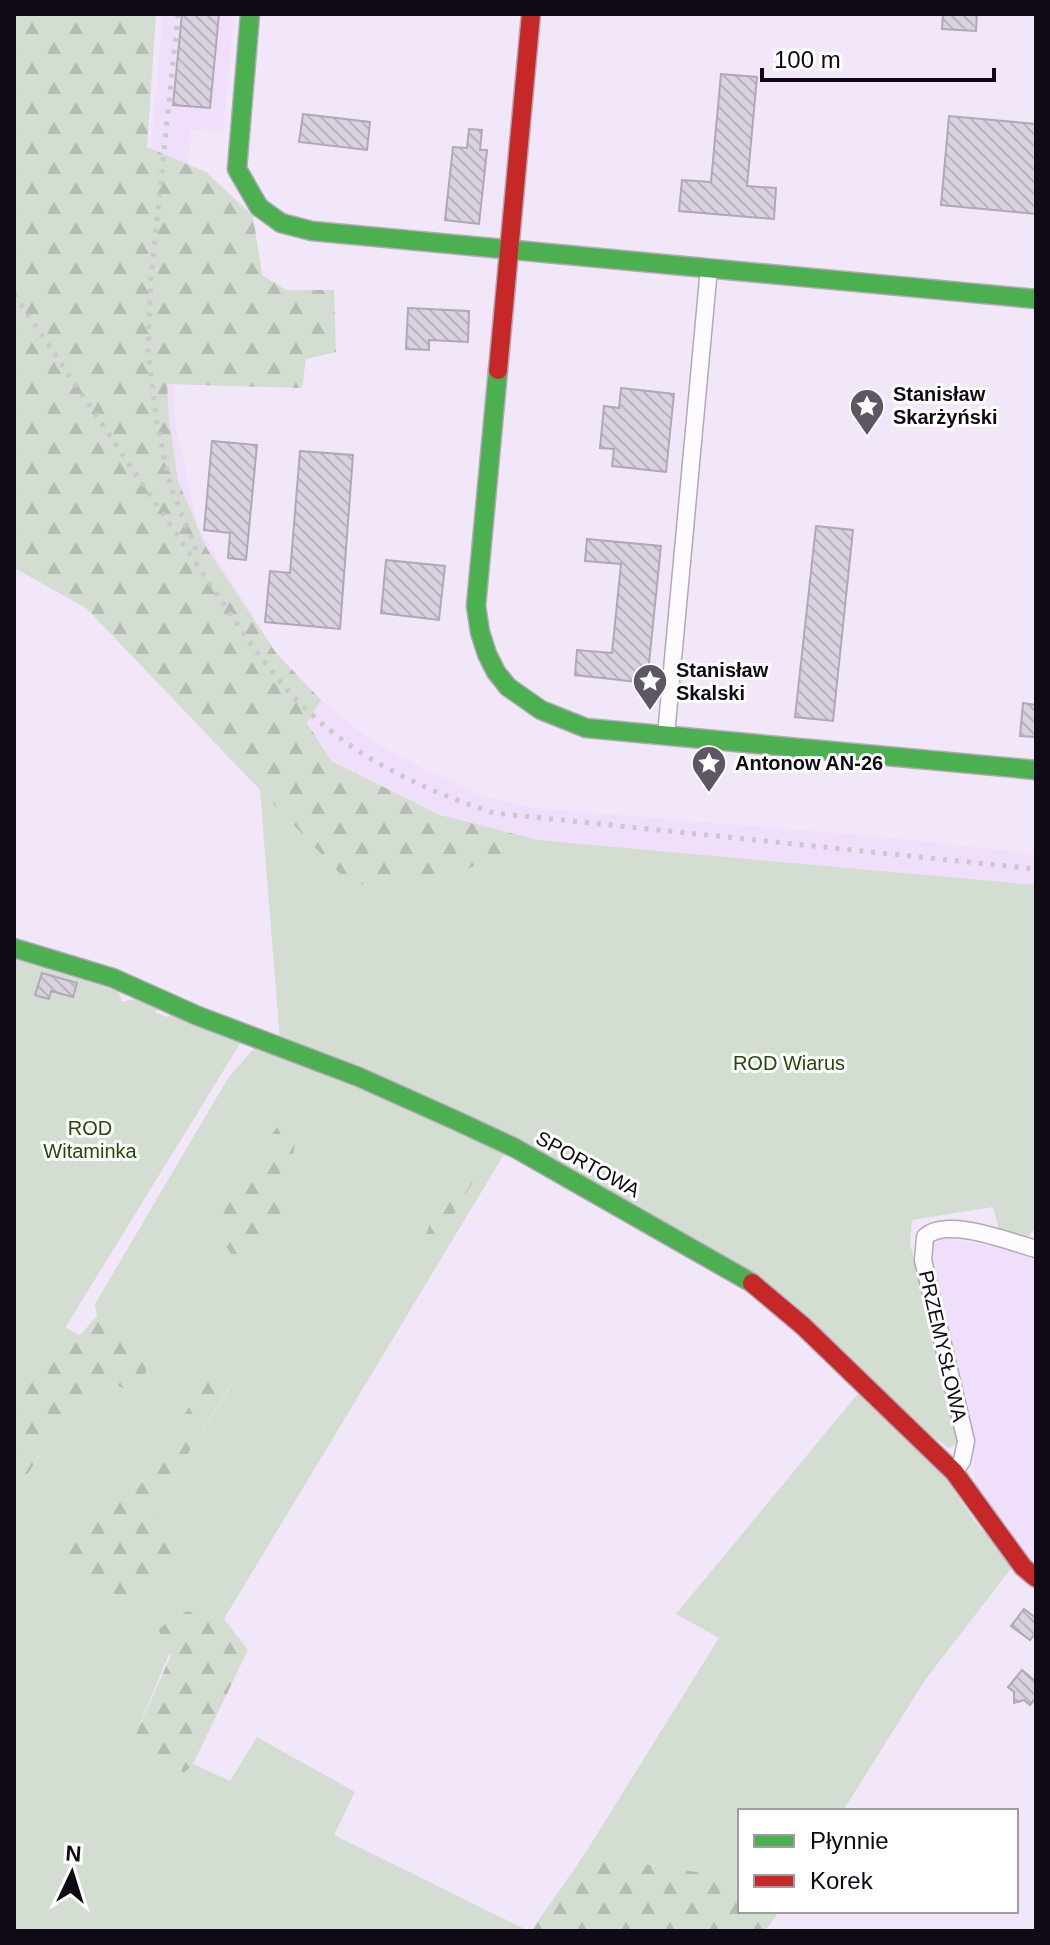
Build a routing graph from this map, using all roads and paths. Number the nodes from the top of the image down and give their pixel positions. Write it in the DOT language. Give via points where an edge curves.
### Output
graph roads {
  1 [pos="250,14"];
  2 [pos="531,14"];
  3 [pos="509,249"];
  4 [pos="709,268"];
  5 [pos="1036,299"];
  6 [pos="666,735"];
  7 [pos="1036,770"];
  8 [pos="14,948"];
  9 [pos="1036,1249"];
  10 [pos="954,1472"];
  11 [pos="1036,1578"];
  1 -- 3 [label="street" via="237,169 259,207 281,223 312,231"];
  2 -- 3 [label="street"];
  3 -- 4 [label="street"];
  3 -- 6 [label="street" via="476,606 482,643 502,683 554,718 586,728"];
  4 -- 5 [label="street"];
  4 -- 6 [label="street"];
  6 -- 7 [label="street"];
  8 -- 10 [label="street, SPORTOWA" via="113,978 359,1077 515,1148 753,1284"];
  9 -- 10 [label="street, PRZEMYSŁOWA" via="952,1228 925,1237 923,1260 966,1441"];
  10 -- 11 [label="street, SPORTOWA"];
}
